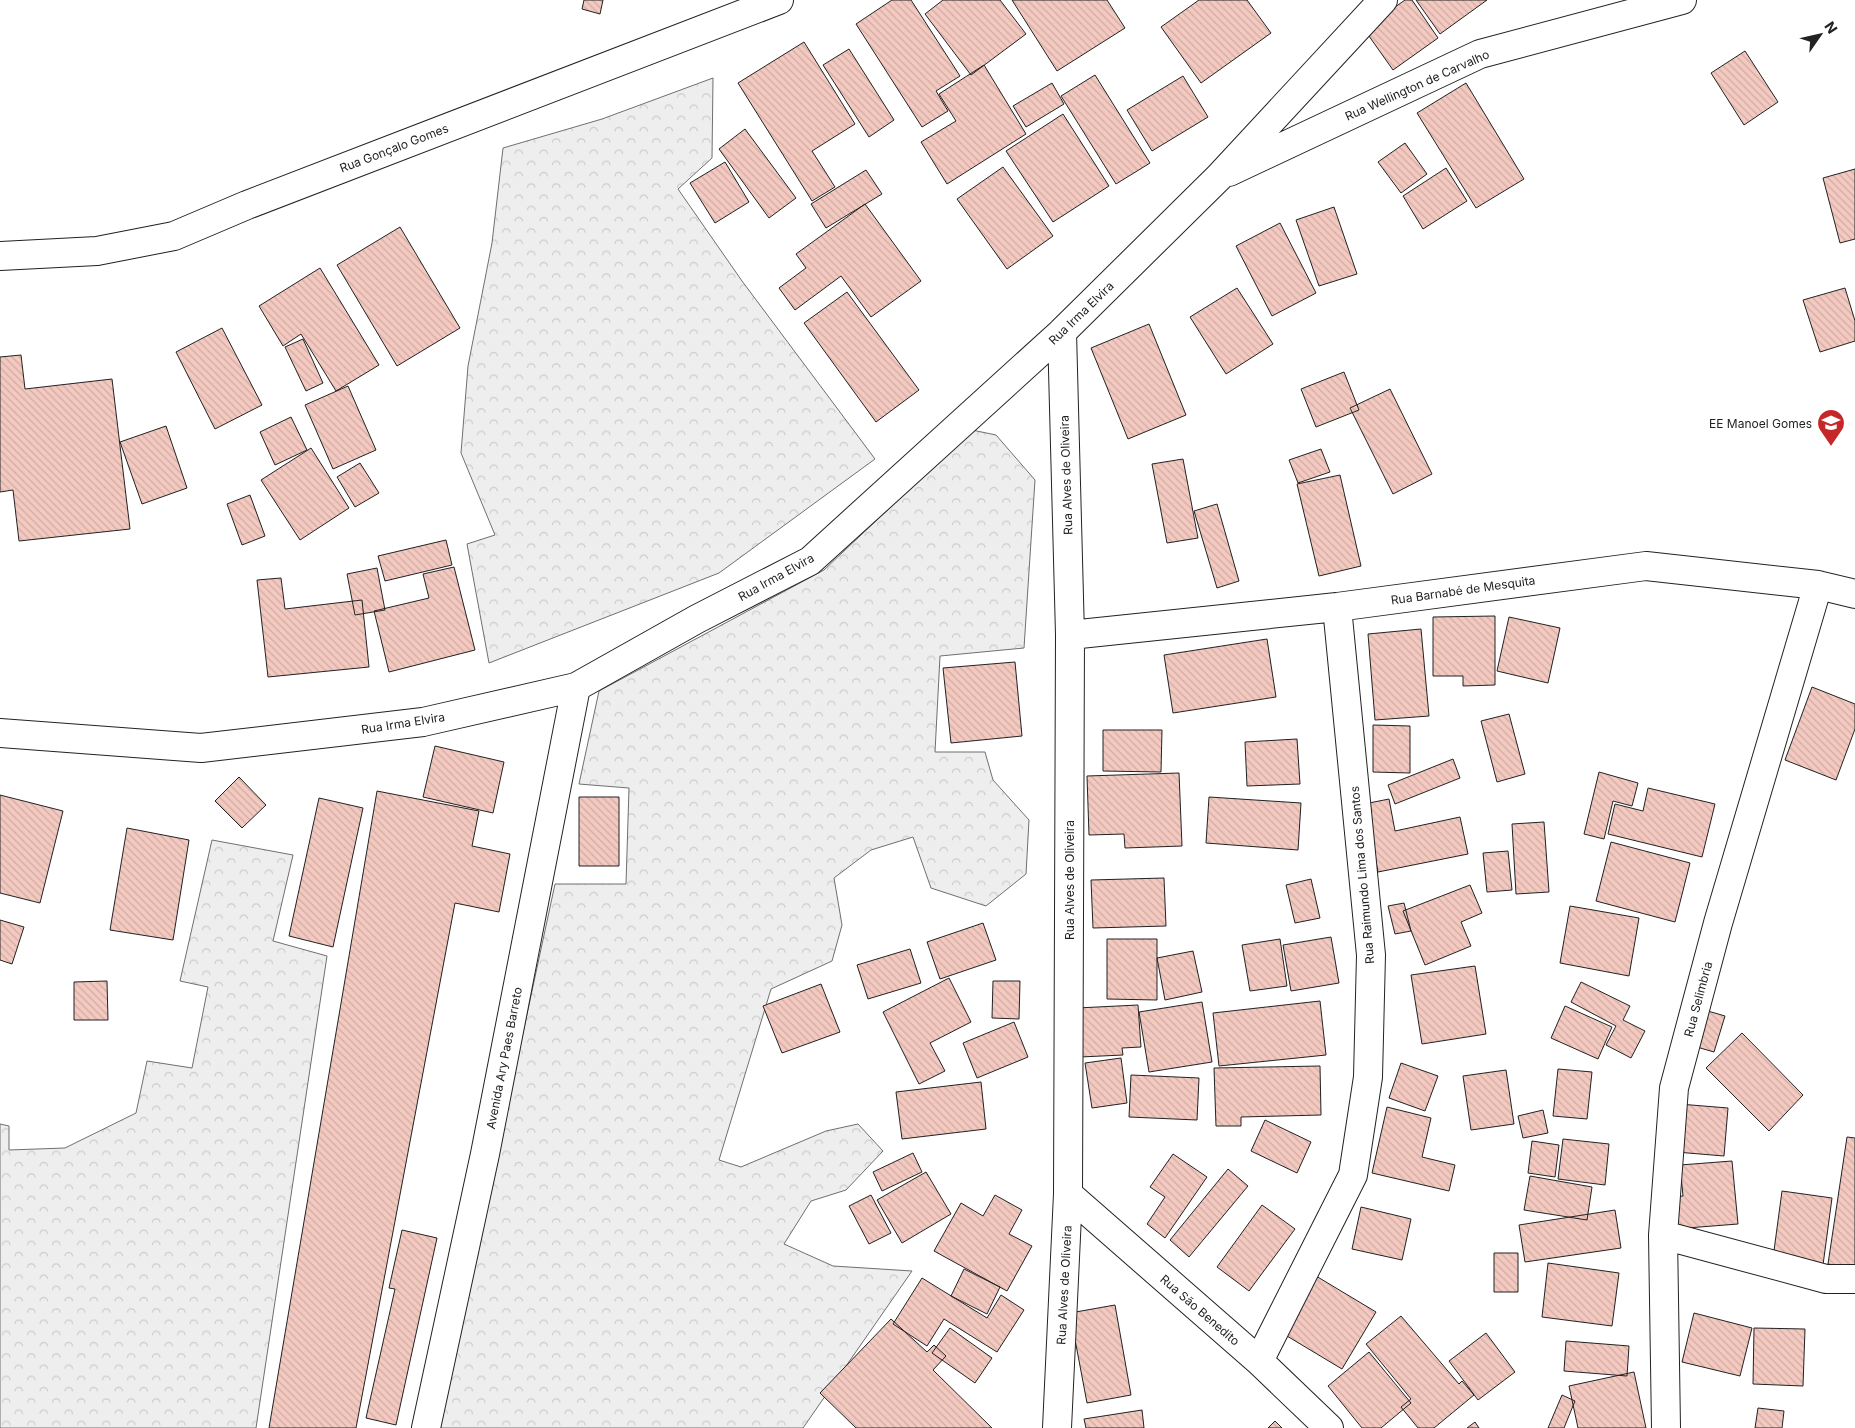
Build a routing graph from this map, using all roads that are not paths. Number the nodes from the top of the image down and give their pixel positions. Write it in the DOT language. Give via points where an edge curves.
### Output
graph roads {
  1 [pos="779,0"];
  2 [pos="1384,0"];
  3 [pos="1682,0"];
  4 [pos="1219,177"];
  5 [pos="0,256"];
  6 [pos="1062,332"];
  7 [pos="1818,585"];
  8 [pos="1855,594"];
  9 [pos="1337,607"];
  10 [pos="1070,635"];
  11 [pos="576,687"];
  12 [pos="0,733"];
  13 [pos="1068,1194"];
  14 [pos="1663,1235"];
  15 [pos="1855,1279"];
  16 [pos="1259,1361"];
  17 [pos="426,1428"];
  18 [pos="1057,1428"];
  19 [pos="1329,1428"];
  20 [pos="1666,1428"];
  1 -- 5 [label="street, Rua Gonçalo Gomes" via="256,201 174,236 97,252"];
  2 -- 4 [label="street, Rua Irma Elvira"];
  3 -- 4 [label="street, Rua Wellington de Carvalho" via="1480,54"];
  4 -- 6 [label="street, Rua Irma Elvira"];
  6 -- 10 [label="street, Rua Alves de Oliveira"];
  6 -- 11 [label="street, Rua Irma Elvira" via="810,561 697,619"];
  7 -- 8 [label="street, Rua Barnabé de Mesquita"];
  7 -- 9 [label="street, Rua Barnabé de Mesquita" via="1646,566"];
  7 -- 14 [label="street, Rua Selimbria" via="1718,923 1674,1088"];
  9 -- 10 [label="street, Rua Barnabé de Mesquita"];
  9 -- 16 [label="street, Rua Raimundo Lima dos Santos" via="1371,955 1368,1077 1353,1175"];
  10 -- 13 [label="street, Rua Alves de Oliveira"];
  11 -- 12 [label="street, Rua Irma Elvira" via="423,722 200,748"];
  11 -- 17 [label="street, Avenida Ary Paes Barreto" via="487,1144"];
  13 -- 16 [label="street, Rua São Benedito"];
  13 -- 18 [label="street, Rua Alves de Oliveira"];
  14 -- 15 [label="street" via="1826,1279"];
  14 -- 20 [label="street, Rua Selimbria"];
  16 -- 19 [label="street, Rua São Benedito"];
}
